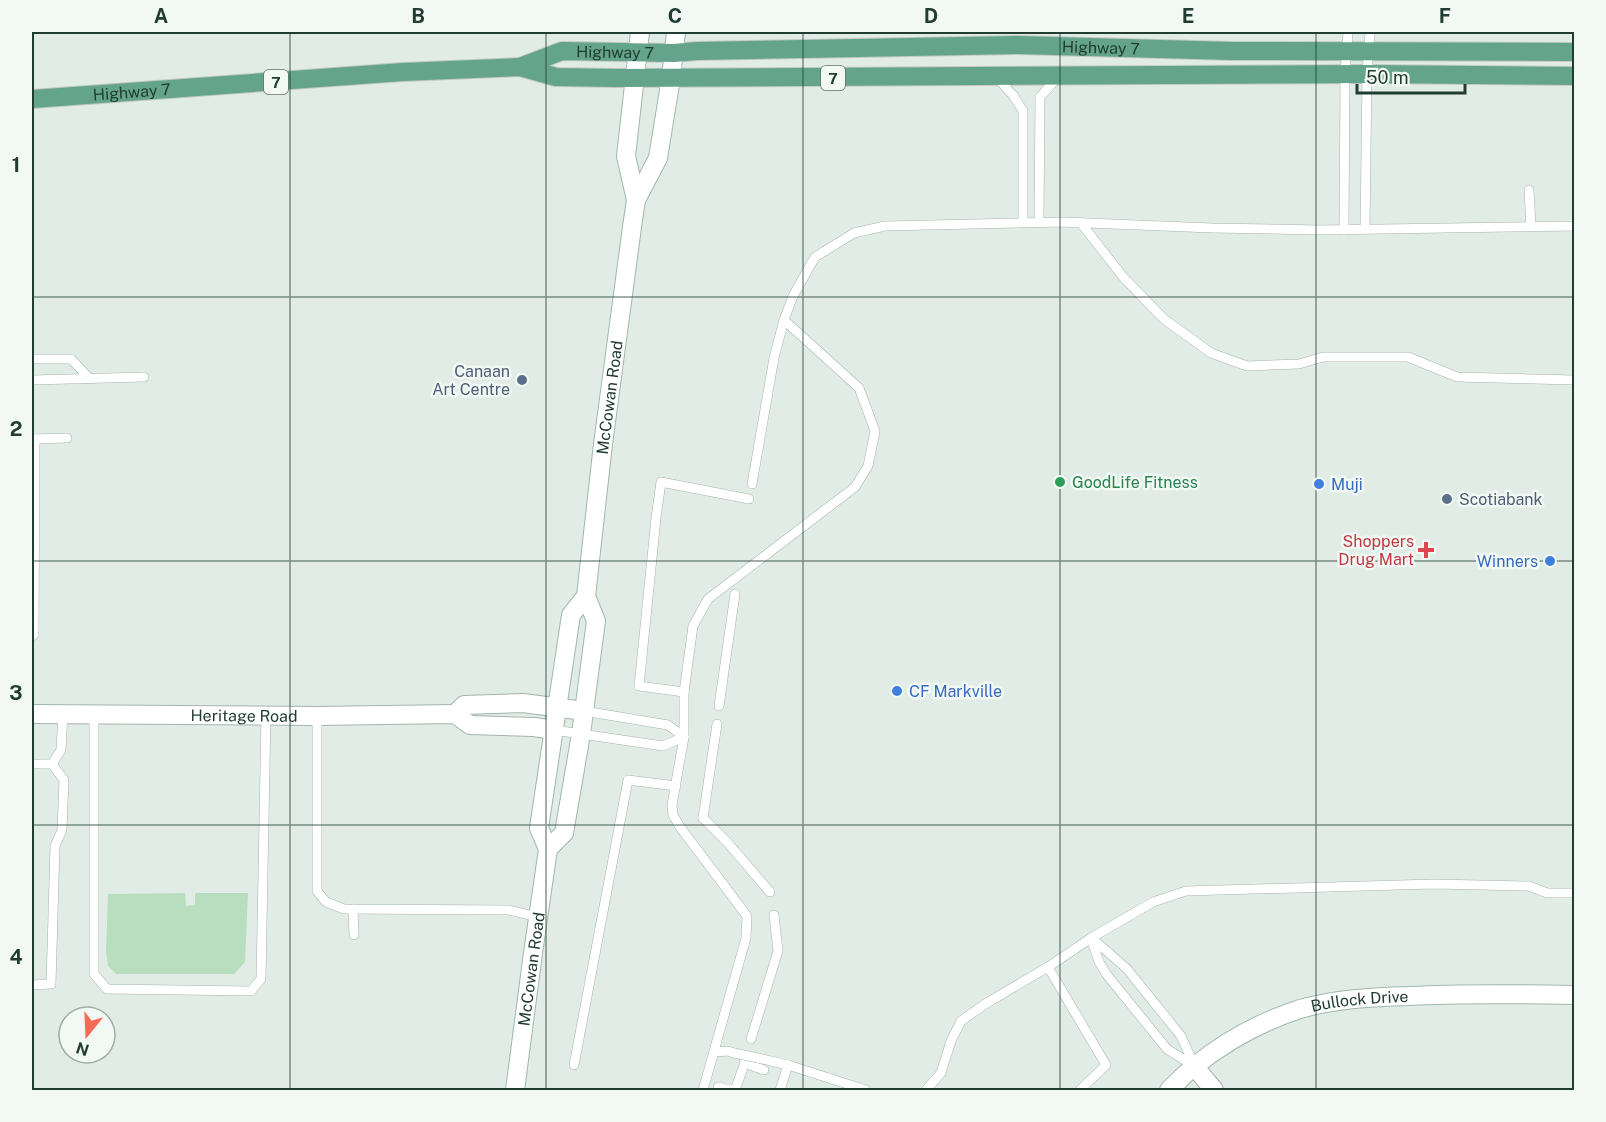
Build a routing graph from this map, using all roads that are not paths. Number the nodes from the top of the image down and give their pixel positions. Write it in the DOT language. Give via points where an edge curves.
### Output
graph roads {
  1 [pos="640,32"];
  2 [pos="676,32"];
  3 [pos="1348,32"];
  4 [pos="1370,32"];
  5 [pos="1369,50"];
  6 [pos="1346,51"];
  7 [pos="637,52"];
  8 [pos="1575,52"];
  9 [pos="674,53"];
  10 [pos="520,68"];
  11 [pos="1345,74"];
  12 [pos="1367,74"];
  13 [pos="1060,75"];
  14 [pos="1575,75"];
  15 [pos="995,76"];
  16 [pos="635,78"];
  17 [pos="671,78"];
  18 [pos="32,99"];
  19 [pos="1529,190"];
  20 [pos="636,200"];
  21 [pos="1023,222"];
  22 [pos="1039,222"];
  23 [pos="1080,222"];
  24 [pos="1531,226"];
  25 [pos="1575,226"];
  26 [pos="1365,229"];
  27 [pos="1344,230"];
  28 [pos="784,320"];
  29 [pos="32,359"];
  30 [pos="144,377"];
  31 [pos="90,379"];
  32 [pos="32,380"];
  33 [pos="1575,380"];
  34 [pos="67,438"];
  35 [pos="33,439"];
  36 [pos="752,484"];
  37 [pos="749,499"];
  38 [pos="735,594"];
  39 [pos="586,596"];
  40 [pos="32,636"];
  41 [pos="684,692"];
  42 [pos="719,706"];
  43 [pos="558,708"];
  44 [pos="584,711"];
  45 [pos="63,713"];
  46 [pos="32,714"];
  47 [pos="94,714"];
  48 [pos="455,714"];
  49 [pos="266,715"];
  50 [pos="317,716"];
  51 [pos="717,724"];
  52 [pos="554,730"];
  53 [pos="581,734"];
  54 [pos="684,738"];
  55 [pos="32,764"];
  56 [pos="52,764"];
  57 [pos="676,786"];
  58 [pos="548,849"];
  59 [pos="770,892"];
  60 [pos="1575,893"];
  61 [pos="353,909"];
  62 [pos="774,915"];
  63 [pos="538,917"];
  64 [pos="354,935"];
  65 [pos="1091,938"];
  66 [pos="1048,967"];
  67 [pos="32,984"];
  68 [pos="1575,995"];
  69 [pos="751,1039"];
  70 [pos="714,1052"];
  71 [pos="574,1065"];
  72 [pos="788,1065"];
  73 [pos="1194,1066"];
  74 [pos="764,1070"];
  75 [pos="718,1086"];
  76 [pos="515,1090"];
  77 [pos="703,1090"];
  78 [pos="733,1090"];
  79 [pos="780,1090"];
  80 [pos="866,1090"];
  81 [pos="926,1090"];
  82 [pos="1080,1090"];
  83 [pos="1169,1090"];
  84 [pos="1214,1090"];
  1 -- 7 [label="main road, McCowan Road"];
  2 -- 9 [label="main road, McCowan Road"];
  3 -- 6 [label="lane"];
  4 -- 5 [label="lane"];
  5 -- 6 [label="main road, Highway 7 / 7"];
  5 -- 8 [label="main road, Highway 7 / 7"];
  5 -- 12 [label="lane"];
  6 -- 9 [label="main road, Highway 7 / 7" via="1232,51 1019,41"];
  6 -- 11 [label="lane"];
  7 -- 9 [label="main road, Highway 7 / 7"];
  7 -- 10 [label="main road, Highway 7 / 7" via="562,51"];
  7 -- 16 [label="main road, McCowan Road"];
  9 -- 17 [label="main road, McCowan Road"];
  10 -- 16 [label="main road, Highway 7 / 7" via="556,77"];
  10 -- 18 [label="main road, Highway 7 / 7" via="403,72"];
  11 -- 12 [label="main road, Highway 7 / 7"];
  11 -- 13 [label="main road, Highway 7 / 7"];
  11 -- 27 [label="lane"];
  12 -- 14 [label="main road, Highway 7 / 7"];
  12 -- 26 [label="lane"];
  13 -- 15 [label="main road, Highway 7 / 7"];
  13 -- 22 [label="lane" via="1040,97"];
  15 -- 17 [label="main road, Highway 7 / 7"];
  15 -- 21 [label="lane" via="1023,111"];
  16 -- 17 [label="main road, Highway 7 / 7"];
  16 -- 20 [label="main road, McCowan Road" via="626,156"];
  17 -- 20 [label="main road, McCowan Road" via="658,158"];
  19 -- 24 [label="lane"];
  20 -- 39 [label="main road, McCowan Road"];
  21 -- 22 [label="lane"];
  21 -- 28 [label="lane" via="885,226 854,233 815,257"];
  22 -- 23 [label="lane"];
  23 -- 27 [label="lane"];
  23 -- 33 [label="lane" via="1124,278 1164,319 1211,352 1233,362 1247,366 1299,364 1323,357 1408,357 1457,377"];
  24 -- 25 [label="lane"];
  24 -- 26 [label="lane"];
  26 -- 27 [label="lane"];
  28 -- 36 [label="lane"];
  28 -- 41 [label="lane" via="859,388 875,431 868,466 855,487 708,599 693,626"];
  29 -- 31 [label="lane" via="72,359"];
  30 -- 31 [label="lane"];
  31 -- 32 [label="lane"];
  34 -- 35 [label="lane"];
  35 -- 40 [label="lane"];
  37 -- 41 [label="lane" via="661,482 639,686"];
  38 -- 42 [label="lane"];
  39 -- 43 [label="main road, McCowan Road" via="571,615"];
  39 -- 44 [label="main road, McCowan Road" via="596,621"];
  41 -- 54 [label="lane"];
  43 -- 44 [label="main road, Heritage Road"];
  43 -- 48 [label="main road, Heritage Road" via="523,703 464,705"];
  43 -- 52 [label="main road, McCowan Road"];
  44 -- 53 [label="main road, McCowan Road"];
  44 -- 54 [label="lane" via="668,725"];
  45 -- 46 [label="main road, Heritage Road"];
  45 -- 47 [label="main road, Heritage Road"];
  45 -- 56 [label="lane" via="61,750"];
  47 -- 49 [label="main road, Heritage Road"];
  47 -- 49 [label="lane" via="94,974 107,989 218,991 251,991 261,979"];
  48 -- 50 [label="main road, Heritage Road"];
  48 -- 52 [label="main road, Heritage Road" via="470,725"];
  49 -- 50 [label="main road, Heritage Road"];
  50 -- 61 [label="lane" via="316,891 326,902"];
  51 -- 59 [label="lane" via="700,819 728,842"];
  52 -- 53 [label="lane"];
  52 -- 58 [label="main road, McCowan Road" via="539,828"];
  53 -- 54 [label="lane" via="663,746"];
  53 -- 58 [label="main road, McCowan Road" via="564,833"];
  54 -- 57 [label="lane"];
  55 -- 56 [label="lane"];
  56 -- 67 [label="lane" via="64,780 62,830 55,846 51,984"];
  57 -- 70 [label="lane" via="673,815 747,916 746,938"];
  57 -- 71 [label="lane" via="628,780"];
  58 -- 63 [label="main road, McCowan Road"];
  60 -- 65 [label="lane" via="1547,893 1529,886 1445,884 1186,891 1153,902"];
  61 -- 63 [label="lane" via="509,910"];
  61 -- 64 [label="lane"];
  62 -- 69 [label="lane" via="778,951"];
  63 -- 76 [label="main road, McCowan Road"];
  65 -- 66 [label="lane"];
  65 -- 73 [label="lane" via="1127,969 1181,1036"];
  65 -- 73 [label="lane" via="1107,975 1167,1049"];
  66 -- 81 [label="lane" via="961,1021 941,1073"];
  66 -- 82 [label="lane" via="1106,1065"];
  68 -- 73 [label="main road, Bullock Drive" via="1468,993 1334,1002 1270,1021 1236,1037"];
  70 -- 72 [label="lane, bridge" via="728,1051"];
  70 -- 77 [label="lane"];
  72 -- 79 [label="lane"];
  72 -- 80 [label="lane"];
  73 -- 83 [label="main road, Bullock Drive"];
  73 -- 84 [label="main road"];
  74 -- 78 [label="lane" via="743,1066"];
  75 -- 78 [label="lane"];
}
